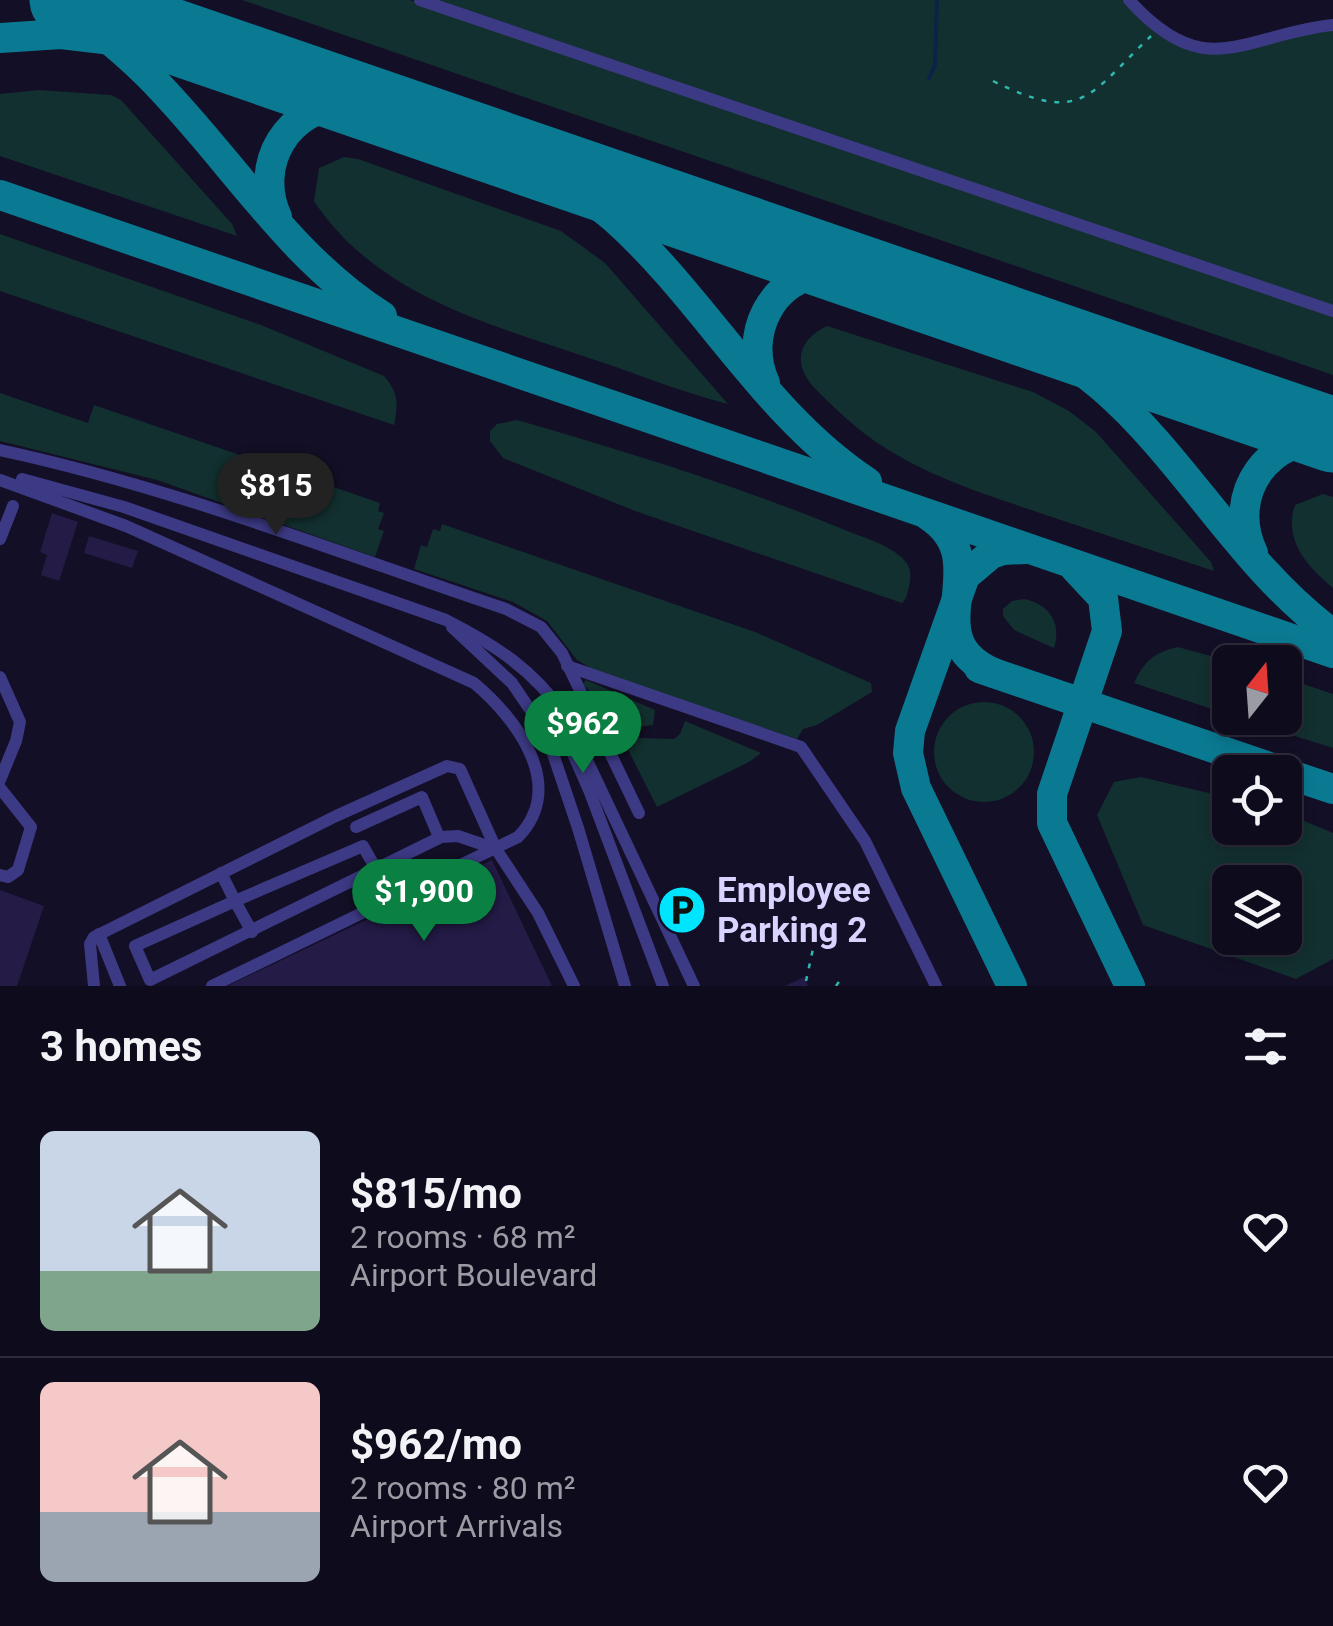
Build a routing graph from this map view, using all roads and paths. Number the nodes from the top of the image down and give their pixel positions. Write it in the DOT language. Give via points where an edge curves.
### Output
graph roads {
  1 [pos="420,0"];
  2 [pos="1130,0"];
  3 [pos="1333,26"];
  4 [pos="1158,29"];
  5 [pos="993,81"];
  6 [pos="1333,311"];
  7 [pos="0,450"];
  8 [pos="0,477"];
  9 [pos="13,506"];
  10 [pos="0,538"];
  11 [pos="446,620"];
  12 [pos="568,666"];
  13 [pos="522,668"];
  14 [pos="0,676"];
  15 [pos="0,784"];
  16 [pos="347,811"];
  17 [pos="639,813"];
  18 [pos="356,827"];
  19 [pos="439,838"];
  20 [pos="364,846"];
  21 [pos="496,850"];
  22 [pos="376,869"];
  23 [pos="221,873"];
  24 [pos="0,875"];
  25 [pos="235,900"];
  26 [pos="252,932"];
  27 [pos="99,934"];
  28 [pos="814,944"];
  29 [pos="843,976"];
  30 [pos="806,981"];
  31 [pos="94,986"];
  32 [pos="120,986"];
  33 [pos="212,986"];
  34 [pos="574,986"];
  35 [pos="625,986"];
  36 [pos="663,986"];
  37 [pos="694,986"];
  38 [pos="836,986"];
  39 [pos="936,986"];
  1 -- 6 [label="street"];
  2 -- 4 [label="street"];
  3 -- 4 [label="street" via="1224,49 1182,44"];
  4 -- 5 [label="path" via="1084,99 1044,102"];
  7 -- 12 [label="street" via="110,477 506,609 541,627"];
  8 -- 11 [label="street" via="124,507"];
  8 -- 21 [label="street" via="126,526 474,683 512,717 537,780 528,826"];
  9 -- 10 [label="street"];
  11 -- 13 [label="street"];
  11 -- 35 [label="street" via="512,683 546,733"];
  12 -- 17 [label="street"];
  12 -- 39 [label="street" via="801,747 865,841"];
  13 -- 36 [label="street" via="563,731"];
  13 -- 37 [label="street" via="566,716"];
  14 -- 15 [label="street" via="20,722"];
  15 -- 24 [label="street" via="32,826 18,870"];
  16 -- 18 [label="street"];
  16 -- 21 [label="street" via="434,770 460,769"];
  16 -- 23 [label="street"];
  18 -- 19 [label="street" via="422,797"];
  18 -- 20 [label="street"];
  19 -- 21 [label="street" via="458,836"];
  19 -- 22 [label="street"];
  20 -- 22 [label="street"];
  20 -- 25 [label="street"];
  21 -- 33 [label="street"];
  21 -- 34 [label="street" via="538,913"];
  22 -- 26 [label="street"];
  23 -- 25 [label="street"];
  23 -- 27 [label="street"];
  25 -- 26 [label="street"];
  25 -- 26 [label="street" via="135,946 150,980"];
  27 -- 31 [label="street" via="90,944"];
  27 -- 32 [label="street"];
  28 -- 30 [label="path"];
  29 -- 38 [label="path"];
}
